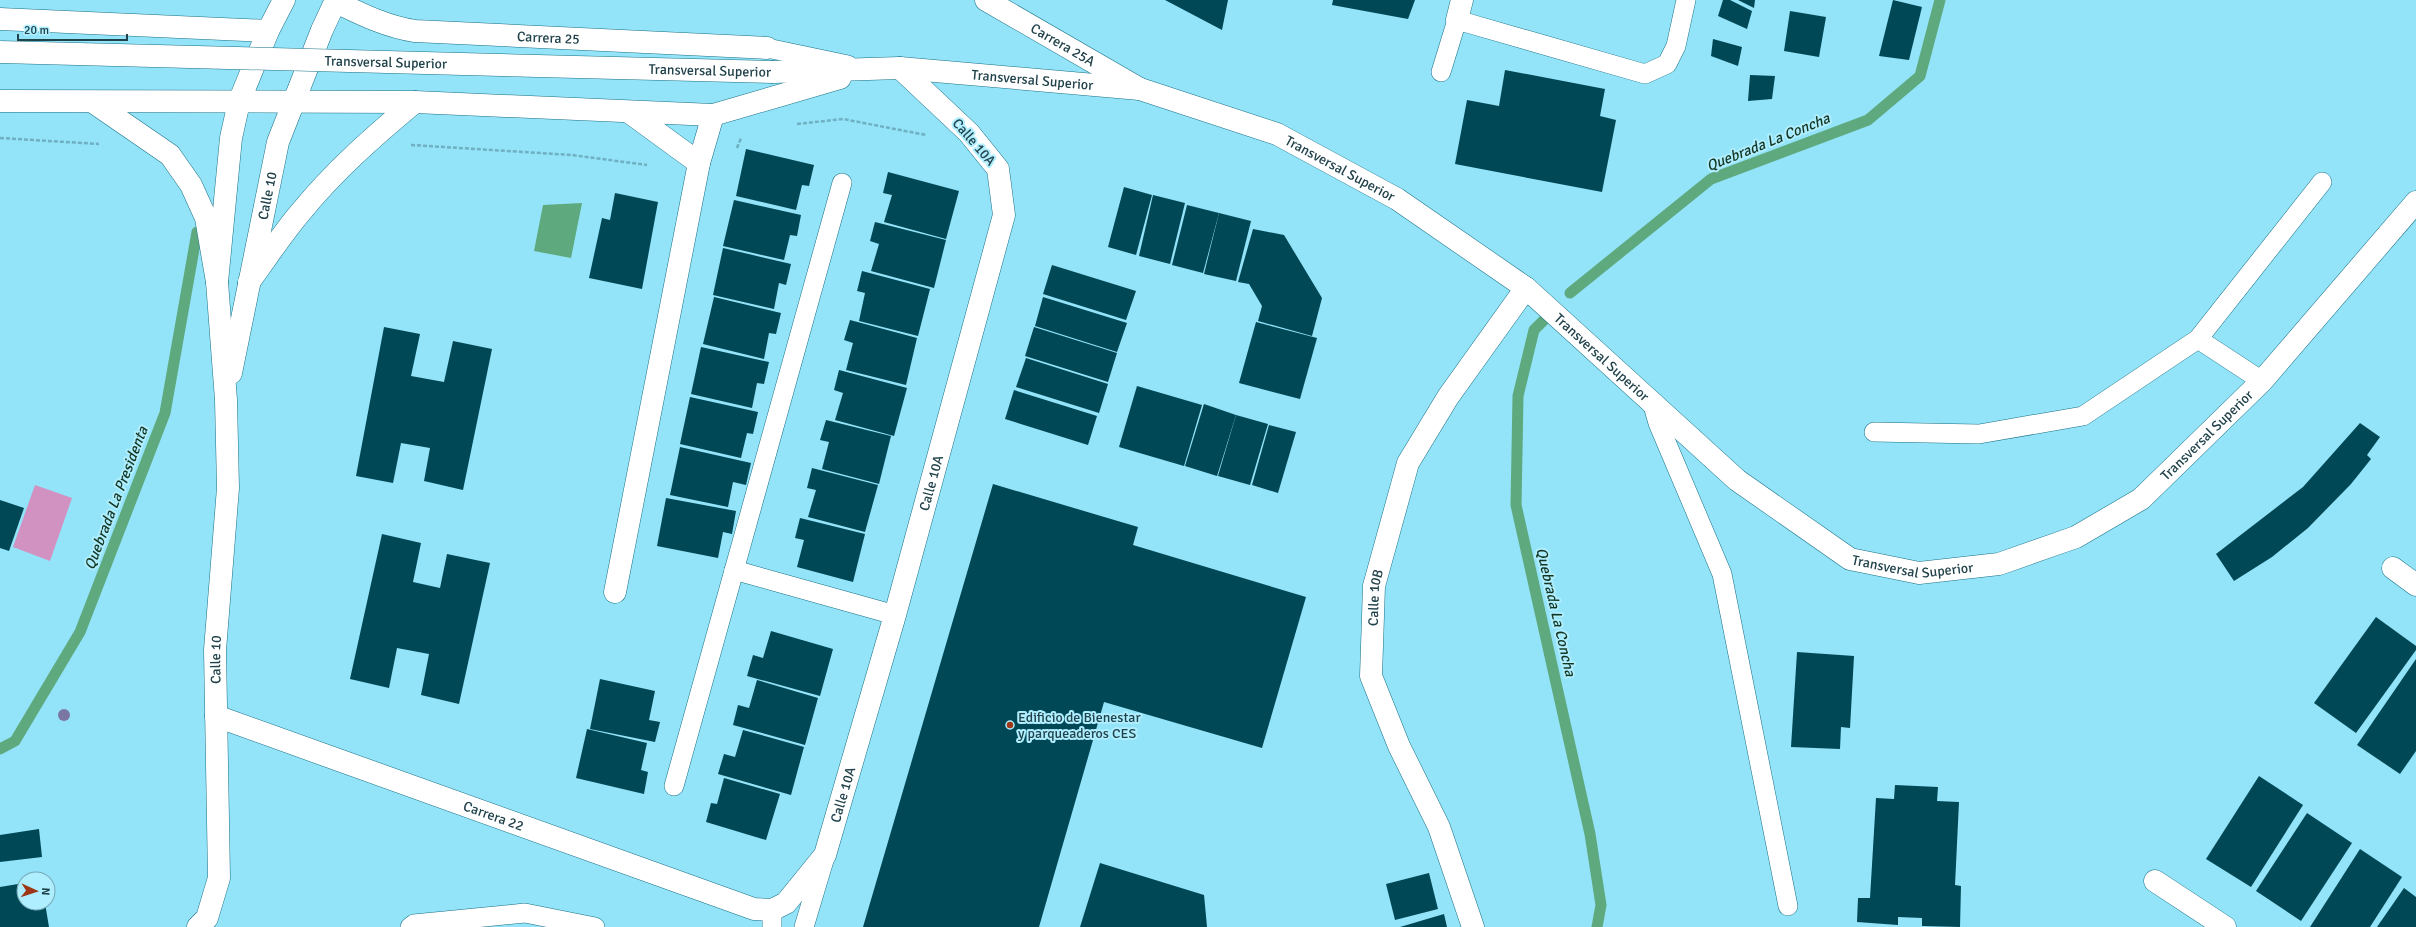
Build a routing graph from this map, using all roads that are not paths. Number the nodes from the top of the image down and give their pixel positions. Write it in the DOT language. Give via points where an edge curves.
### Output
graph roads {
  1 [pos="284,0"];
  2 [pos="986,0"];
  3 [pos="1686,0"];
  4 [pos="336,1"];
  5 [pos="1459,10"];
  6 [pos="0,19"];
  7 [pos="268,31"];
  8 [pos="767,48"];
  9 [pos="0,52"];
  10 [pos="900,68"];
  11 [pos="870,70"];
  12 [pos="1441,72"];
  13 [pos="1140,89"];
  14 [pos="0,101"];
  15 [pos="93,102"];
  16 [pos="239,102"];
  17 [pos="415,102"];
  18 [pos="292,103"];
  19 [pos="629,112"];
  20 [pos="713,115"];
  21 [pos="699,163"];
  22 [pos="2322,182"];
  23 [pos="842,183"];
  24 [pos="2416,202"];
  25 [pos="217,282"];
  26 [pos="249,282"];
  27 [pos="1526,288"];
  28 [pos="2198,339"];
  29 [pos="2262,381"];
  30 [pos="226,400"];
  31 [pos="1652,402"];
  32 [pos="1874,432"];
  33 [pos="2392,568"];
  34 [pos="734,570"];
  35 [pos="2416,585"];
  36 [pos="615,592"];
  37 [pos="895,615"];
  38 [pos="216,716"];
  39 [pos="674,786"];
  40 [pos="825,856"];
  41 [pos="2155,881"];
  42 [pos="1788,906"];
  43 [pos="772,918"];
  44 [pos="202,922"];
  45 [pos="410,927"];
  46 [pos="595,927"];
  47 [pos="804,927"];
  48 [pos="1473,927"];
  49 [pos="2225,927"];
  1 -- 7 [label="street, Calle 10"];
  2 -- 13 [label="street, Carrera 25A"];
  3 -- 5 [label="lane" via="1676,46 1667,64 1645,74"];
  4 -- 8 [label="street, Carrera 25" via="365,16 415,31"];
  4 -- 18 [label="street, Calle 10"];
  5 -- 12 [label="lane"];
  6 -- 7 [label="street"];
  7 -- 16 [label="street, Calle 10"];
  8 -- 11 [label="lane"];
  9 -- 11 [label="street, Transversal Superior, bridge" via="774,72"];
  10 -- 11 [label="street, Transversal Superior"];
  10 -- 13 [label="street, Transversal Superior"];
  10 -- 37 [label="street, Calle 10A" via="970,133 998,169 1004,215"];
  11 -- 20 [label="street"];
  13 -- 27 [label="street, Transversal Superior" via="1277,134 1397,199"];
  14 -- 15 [label="street"];
  15 -- 16 [label="street"];
  15 -- 25 [label="street" via="170,155 191,185 206,218"];
  16 -- 18 [label="street"];
  16 -- 25 [label="street, Calle 10" via="231,138"];
  17 -- 18 [label="street"];
  17 -- 19 [label="street"];
  17 -- 26 [label="street" via="371,139 332,177 299,213"];
  18 -- 26 [label="street, Calle 10" via="278,142"];
  19 -- 20 [label="street"];
  19 -- 21 [label="street"];
  20 -- 21 [label="street"];
  21 -- 36 [label="street"];
  22 -- 28 [label="lane"];
  23 -- 34 [label="lane"];
  24 -- 29 [label="street, Transversal Superior"];
  25 -- 30 [label="street, Calle 10"];
  26 -- 30 [label="street, Calle 10"];
  27 -- 31 [label="street, Transversal Superior"];
  27 -- 48 [label="street, Calle 10B" via="1448,397 1408,463 1374,586 1371,676 1399,746 1438,827"];
  28 -- 29 [label="lane"];
  28 -- 32 [label="lane" via="2083,416 1979,434"];
  29 -- 31 [label="street, Transversal Superior" via="2141,499 2076,538 1999,564 1919,573 1850,559 1737,480"];
  30 -- 38 [label="street, Calle 10" via="228,488 215,650"];
  31 -- 42 [label="lane" via="1658,423 1722,574"];
  33 -- 35 [label="street"];
  34 -- 37 [label="lane"];
  34 -- 39 [label="lane"];
  37 -- 40 [label="street, Calle 10A"];
  38 -- 43 [label="street, Carrera 22" via="746,906"];
  38 -- 44 [label="street, Calle 10" via="219,878"];
  40 -- 43 [label="street, Calle 10A"];
  40 -- 47 [label="lane"];
  41 -- 49 [label="street"];
  45 -- 46 [label="lane" via="414,924 525,913"];
}
